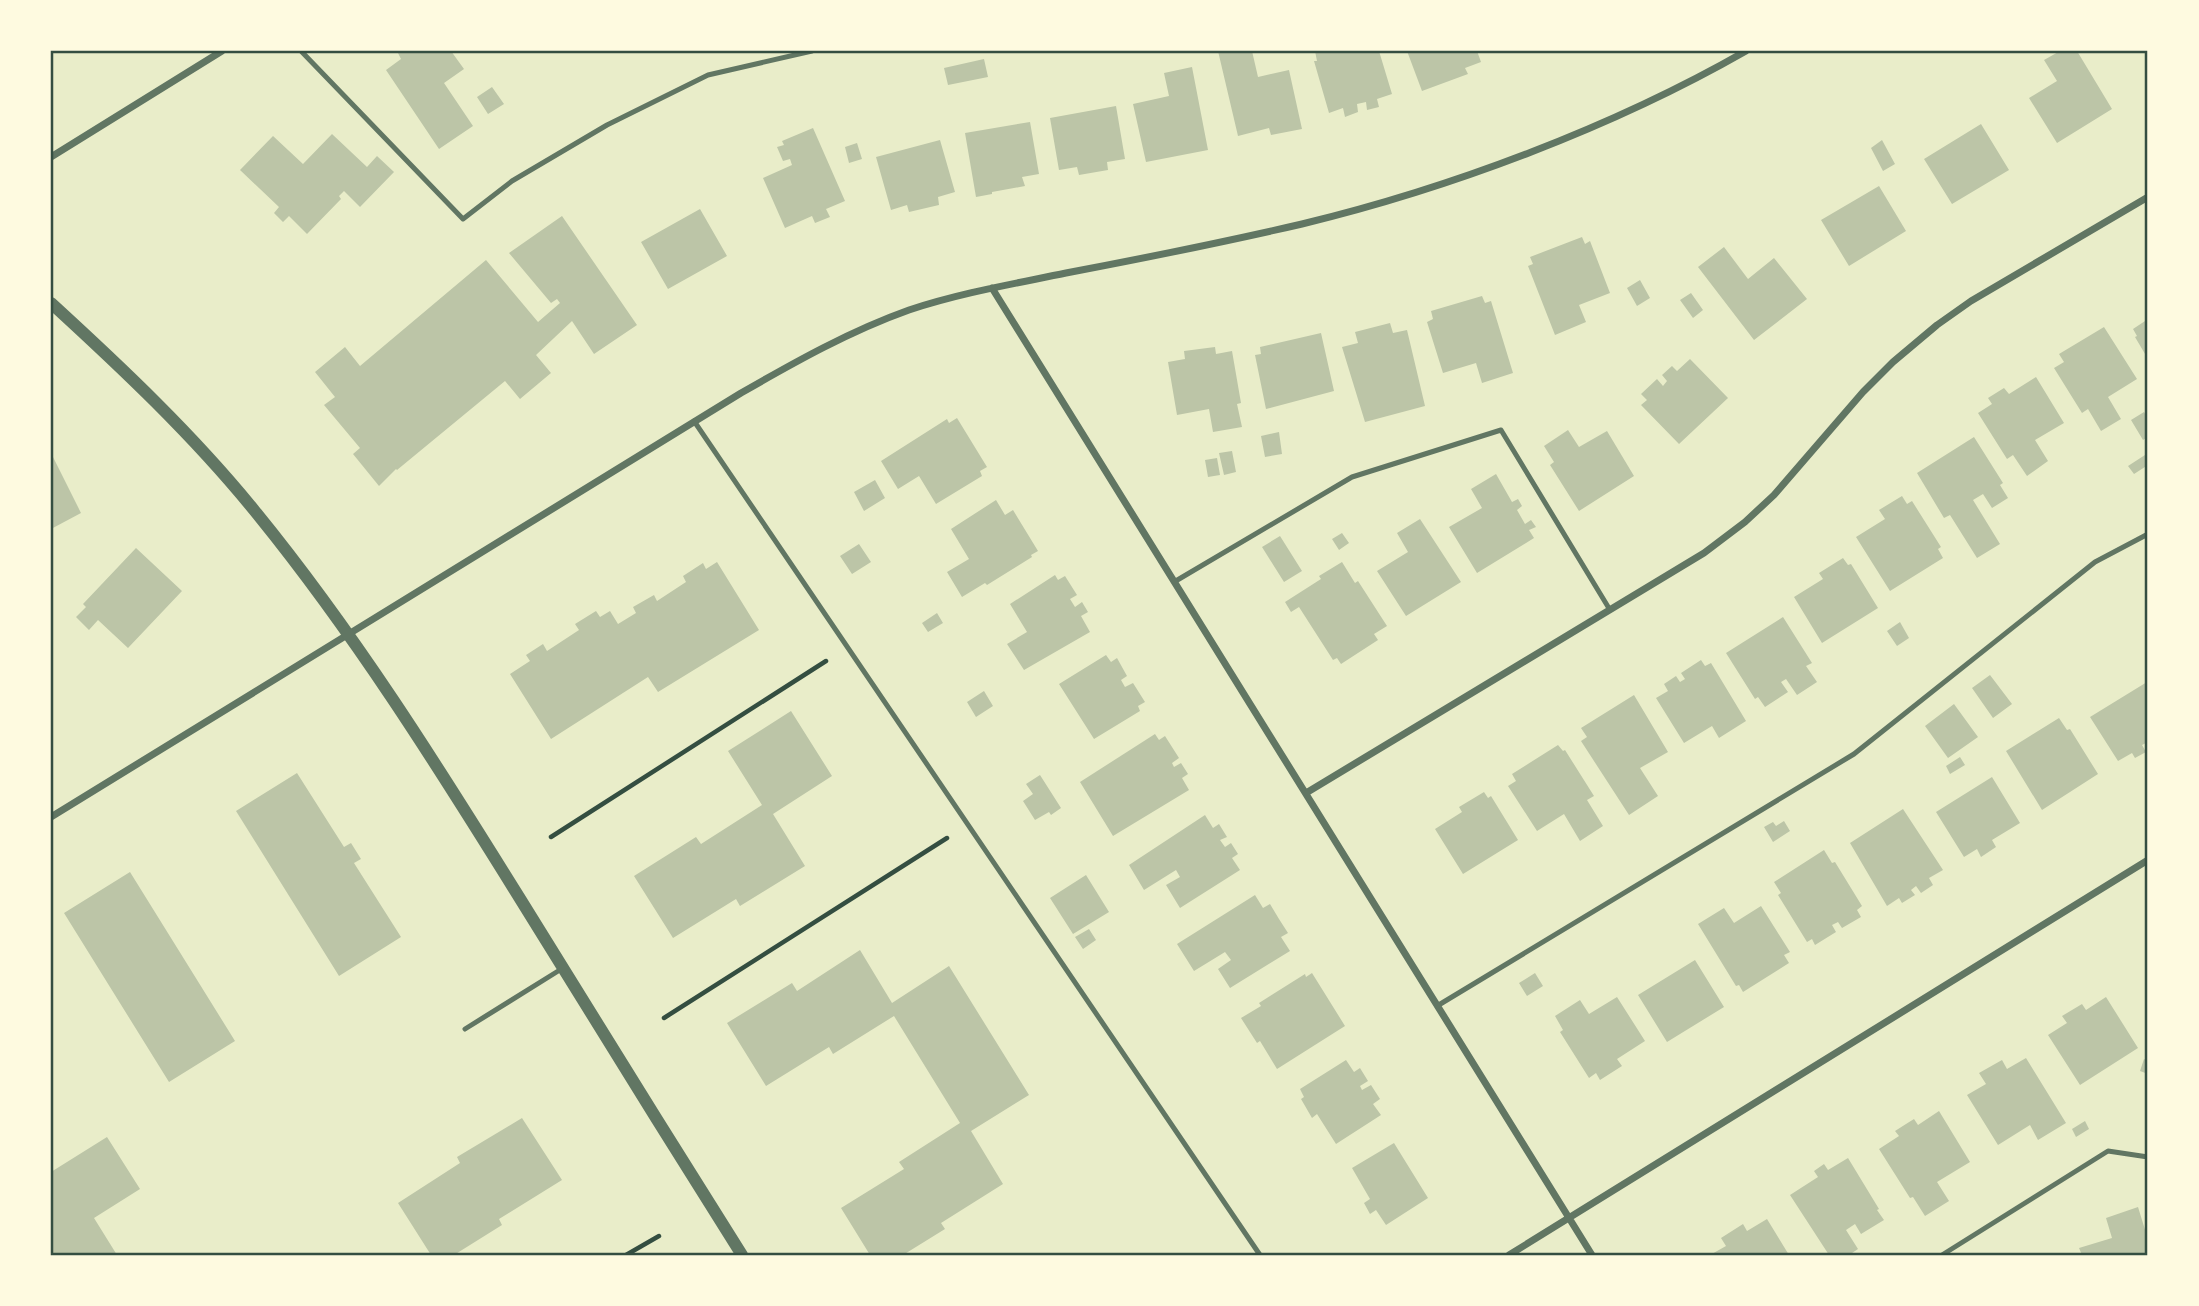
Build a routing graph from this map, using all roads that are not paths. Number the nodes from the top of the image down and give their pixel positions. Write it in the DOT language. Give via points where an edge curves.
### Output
graph roads {
  1 [pos="222,51"];
  2 [pos="302,51"];
  3 [pos="812,51"];
  4 [pos="1746,51"];
  5 [pos="51,157"];
  6 [pos="2148,197"];
  7 [pos="992,288"];
  8 [pos="51,303"];
  9 [pos="694,421"];
  10 [pos="2148,534"];
  11 [pos="1174,582"];
  12 [pos="1610,610"];
  13 [pos="347,633"];
  14 [pos="1306,793"];
  15 [pos="51,817"];
  16 [pos="2148,860"];
  17 [pos="563,968"];
  18 [pos="1437,1006"];
  19 [pos="465,1030"];
  20 [pos="2148,1157"];
  21 [pos="1569,1218"];
  22 [pos="741,1255"];
  23 [pos="1260,1255"];
  24 [pos="1509,1255"];
  25 [pos="1592,1255"];
  26 [pos="1942,1255"];
  1 -- 5 [label="street"];
  2 -- 3 [label="lane" via="463,219 512,181 571,146 708,75"];
  4 -- 7 [label="street" via="1630,110 1410,195 1262,233"];
  6 -- 12 [label="street" via="1937,325 1863,392 1745,522 1704,553"];
  7 -- 9 [label="street" via="872,325 792,363"];
  7 -- 11 [label="street"];
  8 -- 13 [label="street" via="224,475"];
  9 -- 13 [label="street"];
  9 -- 23 [label="lane"];
  10 -- 18 [label="lane" via="2095,562 1854,754"];
  11 -- 12 [label="lane" via="1352,477 1501,430"];
  11 -- 14 [label="street"];
  12 -- 14 [label="street"];
  13 -- 15 [label="street"];
  13 -- 17 [label="street" via="443,775"];
  14 -- 18 [label="street"];
  16 -- 21 [label="street"];
  17 -- 19 [label="lane"];
  17 -- 22 [label="street"];
  18 -- 21 [label="street"];
  20 -- 26 [label="lane" via="2108,1151"];
  21 -- 24 [label="street"];
  21 -- 25 [label="street"];
}
